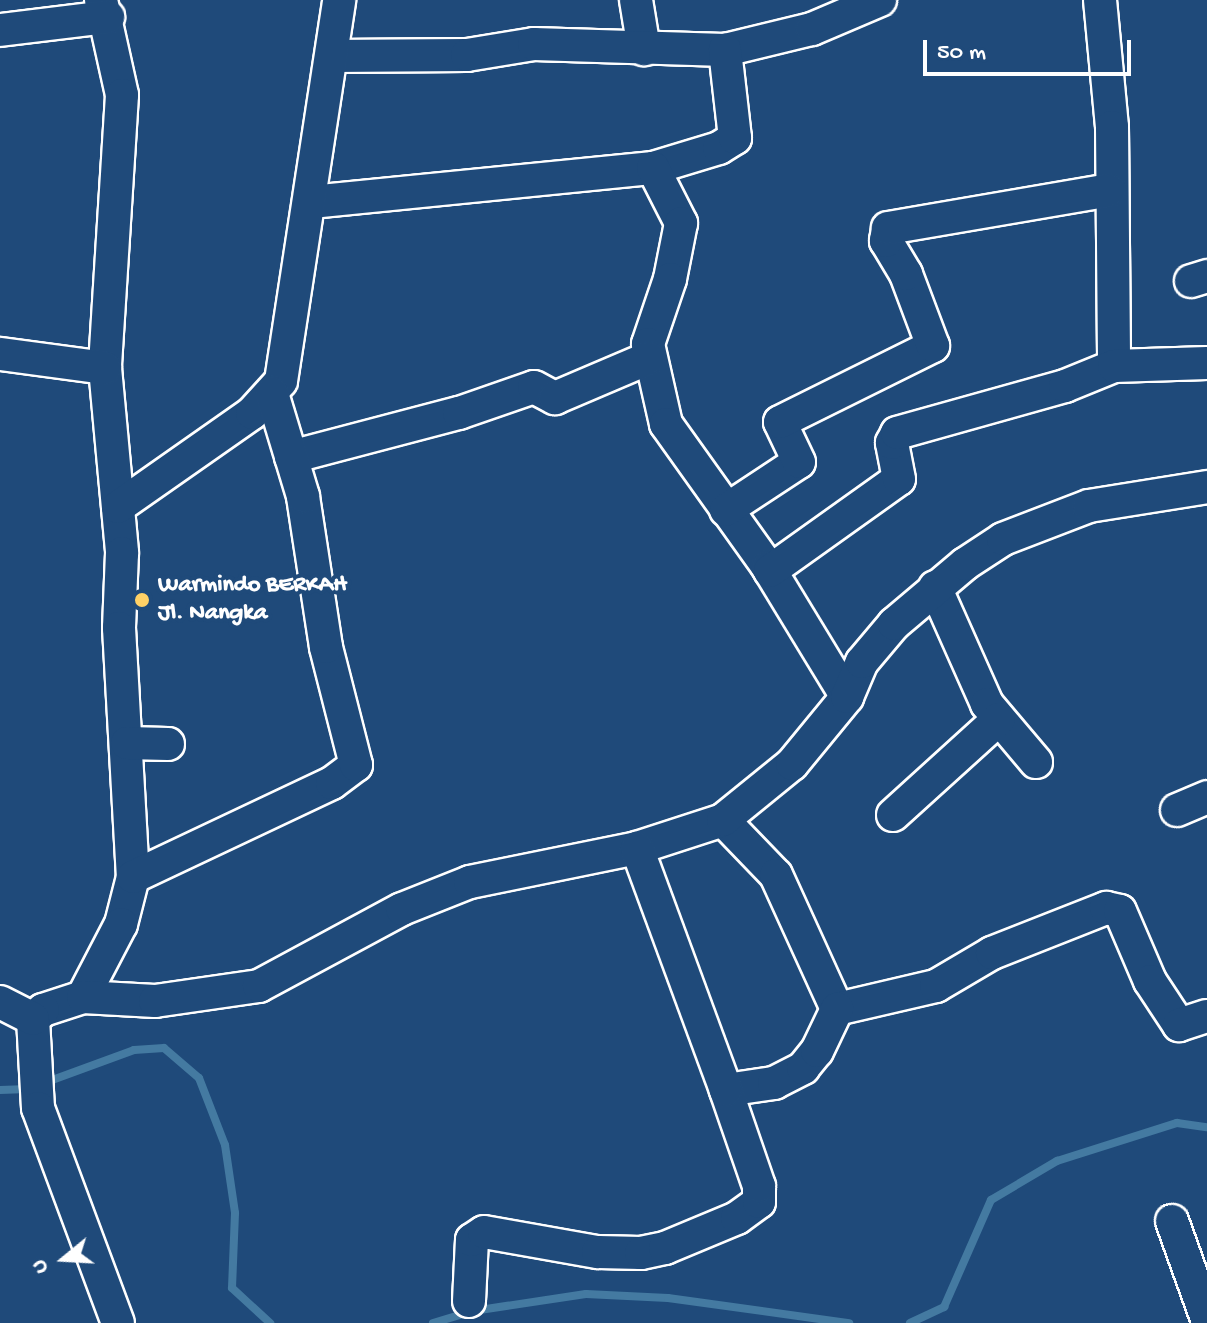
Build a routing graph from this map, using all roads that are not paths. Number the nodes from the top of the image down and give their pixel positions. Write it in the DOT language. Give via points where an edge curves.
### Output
graph roads {
  1 [pos="339,0"];
  2 [pos="636,0"];
  3 [pos="880,0"];
  4 [pos="1100,0"];
  5 [pos="105,8"];
  6 [pos="0,30"];
  7 [pos="644,49"];
  8 [pos="725,50"];
  9 [pos="332,56"];
  10 [pos="653,168"];
  11 [pos="1110,190"];
  12 [pos="311,202"];
  13 [pos="0,354"];
  14 [pos="649,358"];
  15 [pos="1207,363"];
  16 [pos="1114,366"];
  17 [pos="105,368"];
  18 [pos="272,393"];
  19 [pos="291,457"];
  20 [pos="1207,487"];
  21 [pos="118,507"];
  22 [pos="726,510"];
  23 [pos="770,571"];
  24 [pos="935,587"];
  25 [pos="847,697"];
  26 [pos="999,719"];
  27 [pos="127,743"];
  28 [pos="168,744"];
  29 [pos="1036,762"];
  30 [pos="1207,797"];
  31 [pos="1177,810"];
  32 [pos="893,815"];
  33 [pos="723,820"];
  34 [pos="637,848"];
  35 [pos="133,877"];
  36 [pos="83,997"];
  37 [pos="0,1002"];
  38 [pos="837,1009"];
  39 [pos="1207,1016"];
  40 [pos="33,1019"];
  41 [pos="726,1090"];
  42 [pos="1172,1221"];
  43 [pos="469,1301"];
  44 [pos="1207,1319"];
  45 [pos="118,1323"];
  1 -- 9 [label="street"];
  2 -- 7 [label="street"];
  3 -- 8 [label="street" via="812,29"];
  4 -- 11 [label="street" via="1112,127"];
  5 -- 6 [label="street"];
  5 -- 17 [label="street" via="122,95 122,136"];
  7 -- 8 [label="street"];
  7 -- 9 [label="street" via="534,44 467,55"];
  8 -- 10 [label="street" via="735,138"];
  9 -- 12 [label="street"];
  10 -- 12 [label="street"];
  10 -- 14 [label="street" via="681,223"];
  11 -- 16 [label="street"];
  11 -- 22 [label="street" via="888,228 886,241 906,274 933,346 780,422 799,462"];
  12 -- 18 [label="street" via="281,381"];
  13 -- 17 [label="street"];
  14 -- 19 [label="street" via="555,398 534,387 459,413"];
  14 -- 22 [label="street" via="666,424"];
  15 -- 16 [label="street"];
  16 -- 23 [label="street" via="1065,386 897,433 892,443 899,479"];
  17 -- 21 [label="street"];
  18 -- 19 [label="street"];
  18 -- 21 [label="street" via="252,413"];
  19 -- 35 [label="street" via="303,496 326,647 356,765 332,783"];
  20 -- 24 [label="street" via="1089,506 1003,539"];
  21 -- 27 [label="street"];
  22 -- 23 [label="street"];
  23 -- 25 [label="street"];
  24 -- 25 [label="street" via="862,662"];
  24 -- 26 [label="street" via="983,697"];
  25 -- 33 [label="street" via="792,764"];
  26 -- 29 [label="street"];
  26 -- 32 [label="street"];
  27 -- 28 [label="street"];
  27 -- 35 [label="street"];
  30 -- 31 [label="street"];
  33 -- 34 [label="street"];
  33 -- 38 [label="street" via="776,875"];
  34 -- 36 [label="street" via="470,882 402,909 259,986 155,1001"];
  34 -- 41 [label="street"];
  35 -- 36 [label="street" via="125,914"];
  36 -- 40 [label="street" via="43,1010"];
  37 -- 40 [label="street"];
  38 -- 39 [label="street" via="936,986 992,953 1106,908 1120,911 1150,981 1179,1025"];
  38 -- 41 [label="street" via="803,1068 774,1083"];
  40 -- 45 [label="street" via="38,1108"];
  41 -- 43 [label="street" via="759,1186 759,1202 752,1209 665,1248 641,1253 598,1252 484,1232 472,1240"];
  42 -- 44 [label="street"];
}
